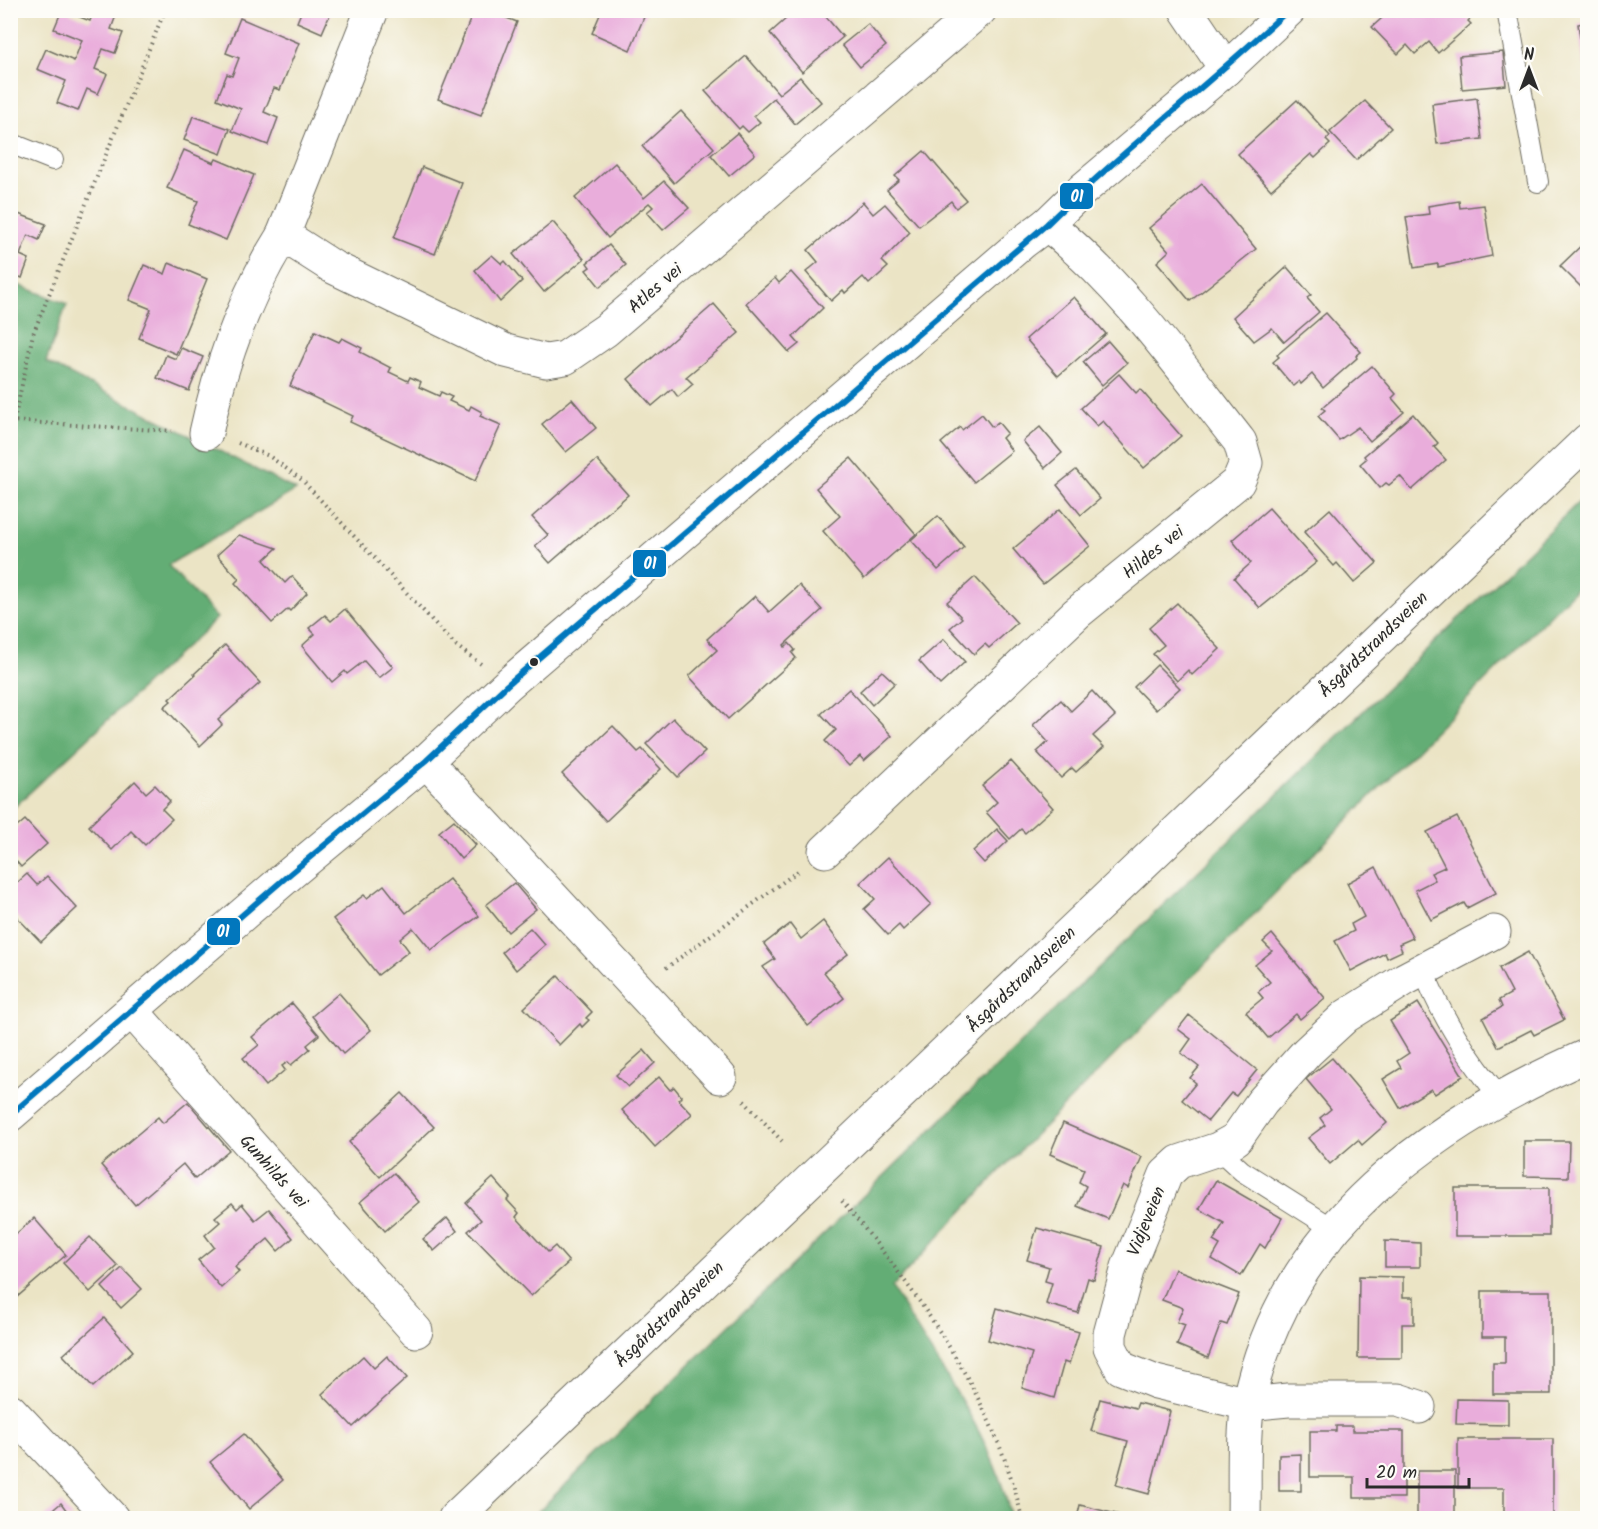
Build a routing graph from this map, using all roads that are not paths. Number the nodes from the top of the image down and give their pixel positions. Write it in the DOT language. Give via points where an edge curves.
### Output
graph roads {
  1 [pos="372,10"];
  2 [pos="980,10"];
  3 [pos="1186,10"];
  4 [pos="1289,10"];
  5 [pos="1507,10"];
  6 [pos="1255,23"];
  7 [pos="1226,69"];
  8 [pos="10,143"];
  9 [pos="53,160"];
  10 [pos="1538,182"];
  11 [pos="1047,225"];
  12 [pos="283,235"];
  13 [pos="206,433"];
  14 [pos="1587,440"];
  15 [pos="426,761"];
  16 [pos="825,851"];
  17 [pos="1494,932"];
  18 [pos="1424,971"];
  19 [pos="132,1011"];
  20 [pos="1587,1055"];
  21 [pos="720,1077"];
  22 [pos="1500,1097"];
  23 [pos="10,1115"];
  24 [pos="1218,1149"];
  25 [pos="1332,1228"];
  26 [pos="416,1331"];
  27 [pos="1248,1404"];
  28 [pos="1419,1407"];
  29 [pos="10,1410"];
  30 [pos="112,1518"];
  31 [pos="455,1518"];
  32 [pos="1244,1518"];
  1 -- 12 [label="street"];
  2 -- 12 [label="street, Atles vei" via="606,330 565,358 546,361 506,351 333,267"];
  3 -- 7 [label="street"];
  4 -- 6 [label="street"];
  5 -- 10 [label="lane"];
  6 -- 7 [label="street"];
  7 -- 11 [label="street" via="1081,191"];
  8 -- 9 [label="lane"];
  11 -- 15 [label="street" via="507,685"];
  11 -- 16 [label="street, Hildes vei" via="1083,254 1130,305 1240,442 1246,463 1238,482 1077,613"];
  12 -- 13 [label="street" via="264,266 218,379"];
  14 -- 31 [label="street, Åsgårdstrandsveien"];
  15 -- 19 [label="street"];
  15 -- 21 [label="street"];
  17 -- 18 [label="street, Vidjeveien"];
  18 -- 22 [label="lane" via="1482,1075"];
  18 -- 24 [label="street, Vidjeveien" via="1346,1017 1307,1052 1262,1102 1236,1139"];
  19 -- 23 [label="street"];
  19 -- 26 [label="street, Gunhilds vei"];
  20 -- 22 [label="street"];
  22 -- 25 [label="street" via="1395,1166"];
  24 -- 25 [label="lane" via="1242,1171"];
  24 -- 27 [label="street, Vidjeveien" via="1179,1162 1166,1174 1128,1267 1110,1347 1121,1368 1156,1382"];
  25 -- 27 [label="street" via="1287,1297 1256,1371"];
  27 -- 28 [label="street, Vidjeveien" via="1398,1400"];
  27 -- 32 [label="street"];
  29 -- 30 [label="street"];
}
